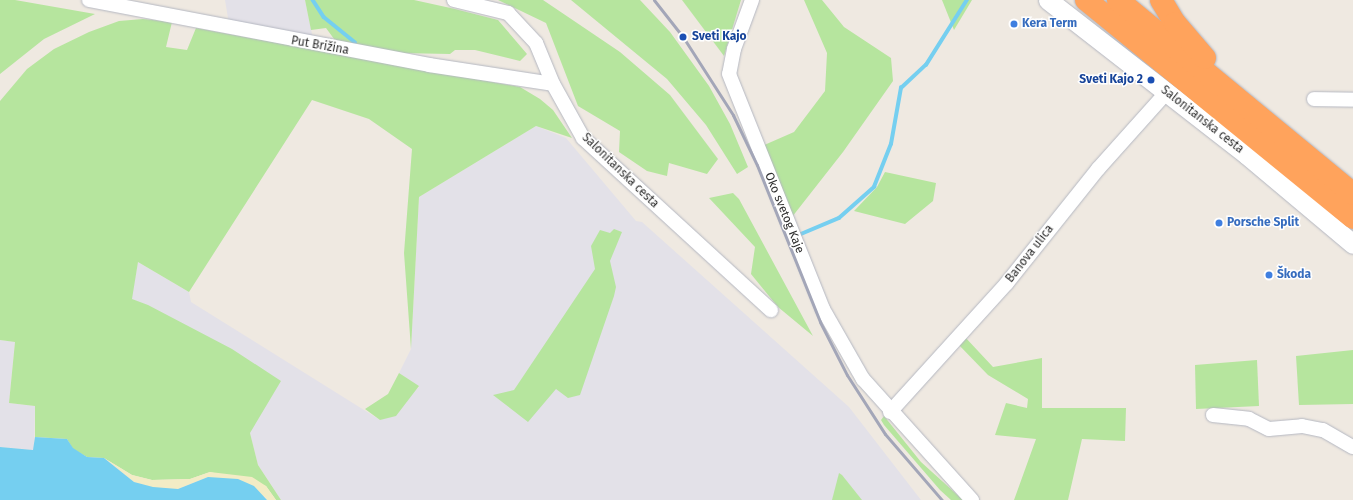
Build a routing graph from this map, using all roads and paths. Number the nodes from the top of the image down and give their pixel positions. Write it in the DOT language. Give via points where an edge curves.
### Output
graph roads {
  1 [pos="89,0"];
  2 [pos="454,0"];
  3 [pos="752,0"];
  4 [pos="1048,0"];
  5 [pos="1086,0"];
  6 [pos="1118,0"];
  7 [pos="1161,0"];
  8 [pos="553,84"];
  9 [pos="1166,93"];
  10 [pos="1314,99"];
  11 [pos="1353,100"];
  12 [pos="1243,104"];
  13 [pos="1353,194"];
  14 [pos="1353,218"];
  15 [pos="1353,244"];
  16 [pos="771,310"];
  17 [pos="890,412"];
  18 [pos="1213,415"];
  19 [pos="1353,447"];
  20 [pos="972,500"];
  1 -- 8 [label="street, Put Brižina" via="375,56"];
  2 -- 8 [label="street, Salonitanska cesta" via="508,13 536,43"];
  3 -- 17 [label="street, Oko svetog Kaje" via="734,49 728,74 823,309 863,379"];
  4 -- 9 [label="main road, Salonitanska cesta"];
  5 -- 14 [label="highway"];
  6 -- 12 [label="highway"];
  7 -- 12 [label="highway" via="1198,52 1239,89"];
  8 -- 16 [label="street, Salonitanska cesta" via="583,138"];
  9 -- 15 [label="main road, Salonitanska cesta" via="1247,155"];
  9 -- 17 [label="street, Banova ulica" via="1098,169 1007,283"];
  10 -- 11 [label="street"];
  12 -- 13 [label="highway"];
  17 -- 20 [label="street, Oko svetog Kaje"];
  18 -- 19 [label="street" via="1248,420 1269,429 1302,426 1323,430"];
}
